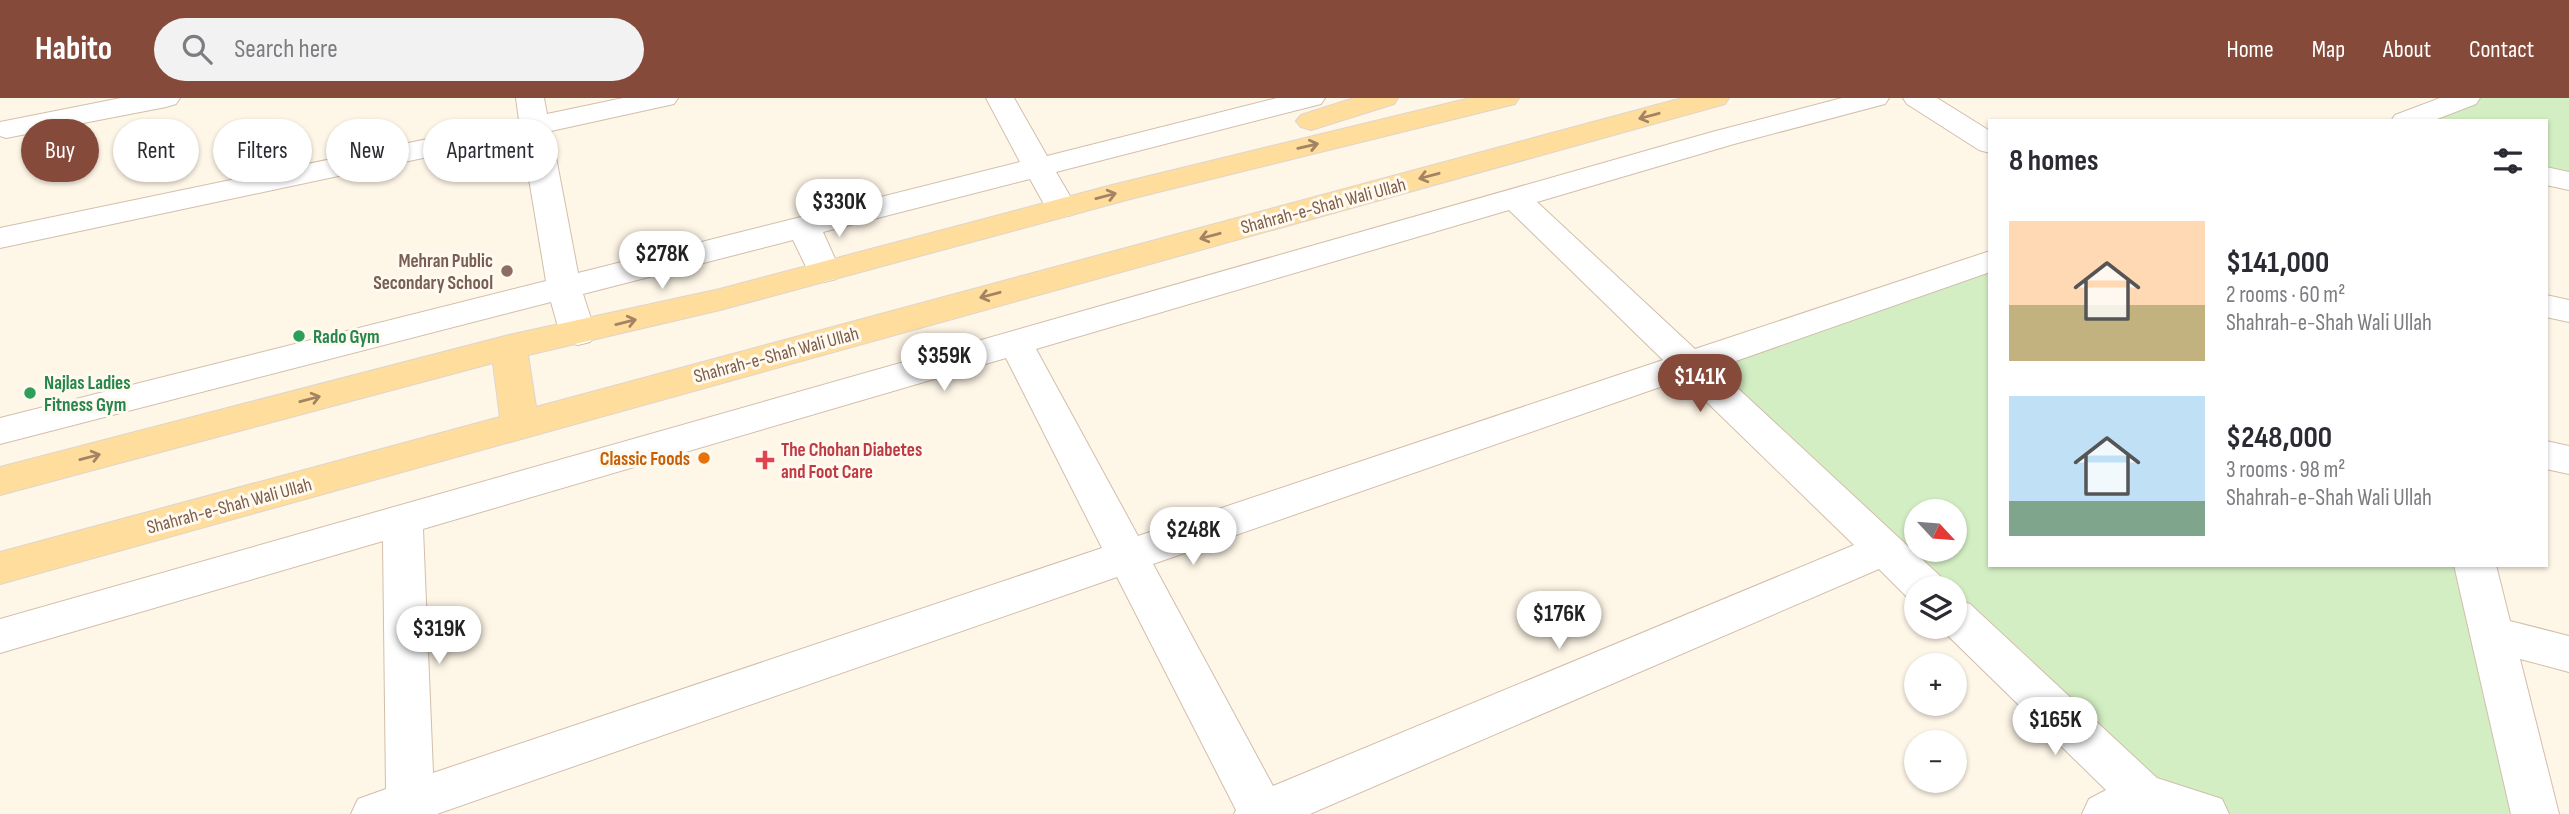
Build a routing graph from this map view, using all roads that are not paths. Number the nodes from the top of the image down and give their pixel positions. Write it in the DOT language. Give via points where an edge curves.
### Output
graph roads {
  1 [pos="16,98"];
  2 [pos="166,98"];
  3 [pos="664,98"];
  4 [pos="1000,98"];
  5 [pos="1311,98"];
  6 [pos="1384,98"];
  7 [pos="1505,98"];
  8 [pos="1715,98"];
  9 [pos="1875,98"];
  10 [pos="1917,98"];
  11 [pos="2450,100"];
  12 [pos="533,112"];
  13 [pos="2409,119"];
  14 [pos="3,139"];
  15 [pos="1988,143"];
  16 [pos="1039,165"];
  17 [pos="1194,172"];
  18 [pos="2548,176"];
  19 [pos="2569,181"];
  20 [pos="1515,198"];
  21 [pos="1061,208"];
  22 [pos="804,227"];
  23 [pos="0,237"];
  24 [pos="1988,262"];
  25 [pos="824,272"];
  26 [pos="564,288"];
  27 [pos="2548,306"];
  28 [pos="2569,311"];
  29 [pos="579,334"];
  30 [pos="1015,342"];
  31 [pos="509,347"];
  32 [pos="1689,364"];
  33 [pos="54,418"];
  34 [pos="520,425"];
  35 [pos="0,431"];
  36 [pos="2548,455"];
  37 [pos="2569,460"];
  38 [pos="43,469"];
  39 [pos="0,481"];
  40 [pos="403,519"];
  41 [pos="1885,549"];
  42 [pos="1127,557"];
  43 [pos="2475,567"];
  44 [pos="0,568"];
  45 [pos="1913,576"];
  46 [pos="1967,629"];
  47 [pos="2492,634"];
  48 [pos="0,636"];
  49 [pos="2569,654"];
  50 [pos="2124,804"];
  51 [pos="398,810"];
  52 [pos="1261,813"];
  53 [pos="2205,814"];
  54 [pos="2535,814"];
  1 -- 14 [label="street"];
  2 -- 14 [label="street"];
  3 -- 12 [label="street"];
  4 -- 16 [label="street"];
  5 -- 16 [label="street"];
  6 -- 17 [label="main road" via="1283,130"];
  17 -- 7 [label="main road, one-way"];
  8 -- 34 [label="main road, Shahrah-e-Shah Wali Ullah, one-way"];
  9 -- 20 [label="street"];
  10 -- 15 [label="street"];
  11 -- 13 [label="street"];
  12 -- 23 [label="street"];
  12 -- 26 [label="street"];
  16 -- 21 [label="street"];
  16 -- 22 [label="street"];
  21 -- 17 [label="main road, one-way"];
  18 -- 19 [label="street"];
  20 -- 30 [label="street"];
  20 -- 32 [label="street"];
  21 -- 25 [label="main road"];
  22 -- 25 [label="street"];
  22 -- 26 [label="street"];
  24 -- 32 [label="street"];
  29 -- 25 [label="main road, one-way"];
  26 -- 29 [label="street"];
  26 -- 33 [label="street"];
  27 -- 28 [label="street"];
  29 -- 31 [label="main road"];
  30 -- 40 [label="street"];
  30 -- 42 [label="street"];
  31 -- 34 [label="main road"];
  38 -- 31 [label="main road, one-way"];
  32 -- 41 [label="street"];
  32 -- 42 [label="street"];
  33 -- 35 [label="street"];
  33 -- 38 [label="street"];
  34 -- 44 [label="main road, Shahrah-e-Shah Wali Ullah"];
  36 -- 37 [label="street"];
  38 -- 39 [label="main road"];
  40 -- 48 [label="street"];
  40 -- 51 [label="street"];
  41 -- 45 [label="street"];
  41 -- 52 [label="street"];
  42 -- 51 [label="street"];
  42 -- 52 [label="street"];
  43 -- 47 [label="street"];
  46 -- 50 [label="street"];
  47 -- 49 [label="street"];
  47 -- 54 [label="street"];
  50 -- 53 [label="street"];
}
